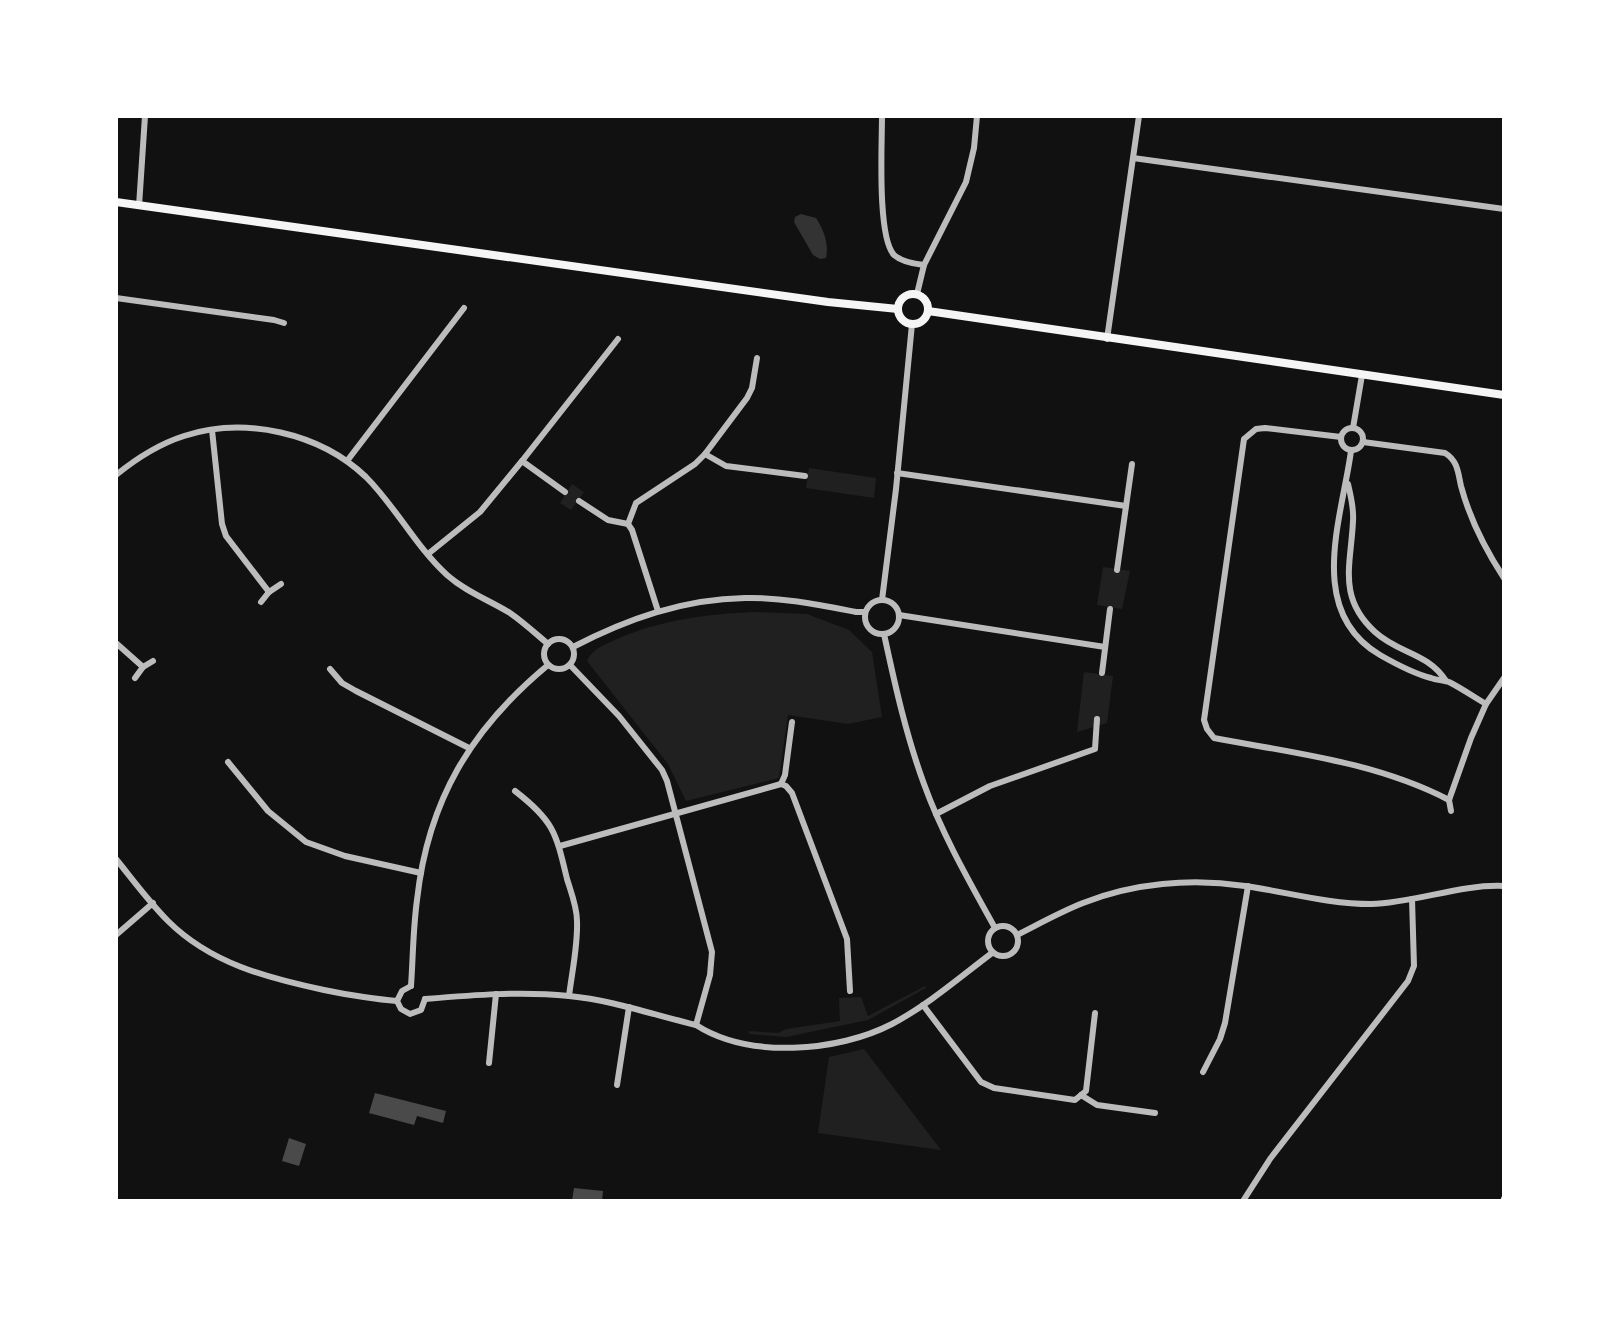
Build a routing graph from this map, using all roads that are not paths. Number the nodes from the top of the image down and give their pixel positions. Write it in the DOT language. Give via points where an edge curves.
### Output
graph roads {
  1 [pos="145,116"];
  2 [pos="882,116"];
  3 [pos="977,116"];
  4 [pos="1139,116"];
  5 [pos="1133,158"];
  6 [pos="116,202"];
  7 [pos="139,206"];
  8 [pos="1504,209"];
  9 [pos="924,265"];
  10 [pos="917,294"];
  11 [pos="116,298"];
  12 [pos="464,308"];
  13 [pos="898,309"];
  14 [pos="928,311"];
  15 [pos="284,323"];
  16 [pos="912,324"];
  17 [pos="618,339"];
  18 [pos="1107,339"];
  19 [pos="757,358"];
  20 [pos="1362,375"];
  21 [pos="1504,395"];
  22 [pos="1353,428"];
  23 [pos="212,430"];
  24 [pos="1341,437"];
  25 [pos="1363,442"];
  26 [pos="1351,451"];
  27 [pos="705,454"];
  28 [pos="347,461"];
  29 [pos="522,461"];
  30 [pos="1132,464"];
  31 [pos="897,473"];
  32 [pos="116,475"];
  33 [pos="805,476"];
  34 [pos="1347,481"];
  35 [pos="565,492"];
  36 [pos="579,501"];
  37 [pos="1126,506"];
  38 [pos="628,524"];
  39 [pos="428,554"];
  40 [pos="1117,570"];
  41 [pos="1504,578"];
  42 [pos="281,584"];
  43 [pos="269,592"];
  44 [pos="882,600"];
  45 [pos="261,602"];
  46 [pos="1110,609"];
  47 [pos="658,611"];
  48 [pos="865,612"];
  49 [pos="899,615"];
  50 [pos="884,634"];
  51 [pos="116,643"];
  52 [pos="548,644"];
  53 [pos="573,647"];
  54 [pos="1105,647"];
  55 [pos="153,661"];
  56 [pos="548,665"];
  57 [pos="570,665"];
  58 [pos="143,667"];
  59 [pos="330,669"];
  60 [pos="1102,673"];
  61 [pos="135,678"];
  62 [pos="1504,678"];
  63 [pos="1446,681"];
  64 [pos="1486,704"];
  65 [pos="1097,719"];
  66 [pos="792,722"];
  67 [pos="469,748"];
  68 [pos="228,762"];
  69 [pos="781,784"];
  70 [pos="515,791"];
  71 [pos="1449,800"];
  72 [pos="1451,811"];
  73 [pos="676,814"];
  74 [pos="936,814"];
  75 [pos="560,846"];
  76 [pos="116,859"];
  77 [pos="421,873"];
  78 [pos="1248,886"];
  79 [pos="1504,886"];
  80 [pos="1412,899"];
  81 [pos="153,903"];
  82 [pos="995,928"];
  83 [pos="116,935"];
  84 [pos="1017,935"];
  85 [pos="992,953"];
  86 [pos="411,986"];
  87 [pos="850,991"];
  88 [pos="423,994"];
  89 [pos="496,994"];
  90 [pos="569,996"];
  91 [pos="397,1001"];
  92 [pos="923,1005"];
  93 [pos="629,1007"];
  94 [pos="1095,1013"];
  95 [pos="696,1025"];
  96 [pos="489,1063"];
  97 [pos="1203,1072"];
  98 [pos="617,1085"];
  99 [pos="1081,1095"];
  100 [pos="1155,1113"];
  101 [pos="1243,1201"];
  1 -- 7 [label="street"];
  2 -- 9 [label="street" via="886,238 894,254"];
  3 -- 9 [label="street" via="966,182"];
  4 -- 5 [label="street"];
  5 -- 8 [label="street"];
  5 -- 18 [label="street"];
  6 -- 7 [label="main road"];
  7 -- 13 [label="main road"];
  9 -- 10 [label="street"];
  10 -- 13 [label="main road" via="903,297"];
  10 -- 14 [label="main road" via="927,302"];
  11 -- 15 [label="street"];
  12 -- 28 [label="street"];
  13 -- 16 [label="main road"];
  14 -- 16 [label="main road"];
  14 -- 18 [label="main road"];
  16 -- 31 [label="street"];
  17 -- 29 [label="street"];
  18 -- 20 [label="main road"];
  19 -- 27 [label="street" via="747,398"];
  20 -- 21 [label="main road"];
  20 -- 22 [label="street"];
  22 -- 24 [label="street"];
  22 -- 25 [label="street"];
  23 -- 28 [label="street" via="272,431 301,438"];
  23 -- 32 [label="street" via="158,447"];
  23 -- 43 [label="street" via="226,536"];
  24 -- 26 [label="street"];
  24 -- 71 [label="street" via="1265,428 1244,439 1204,720 1214,738 1375,770"];
  25 -- 26 [label="street"];
  25 -- 41 [label="street" via="1445,453 1454,460 1479,537"];
  26 -- 34 [label="street"];
  27 -- 33 [label="street" via="726,466"];
  27 -- 38 [label="street" via="636,503"];
  28 -- 39 [label="street" via="383,496"];
  29 -- 35 [label="street"];
  29 -- 39 [label="street" via="480,512"];
  30 -- 37 [label="street"];
  31 -- 37 [label="street"];
  31 -- 44 [label="street"];
  34 -- 63 [label="street" via="1354,519 1349,586 1356,608 1377,634 1428,661"];
  34 -- 63 [label="street" via="1333,575 1344,616 1379,654"];
  36 -- 38 [label="street" via="608,520"];
  37 -- 40 [label="street"];
  38 -- 47 [label="street"];
  39 -- 52 [label="street" via="461,587 512,614"];
  42 -- 43 [label="street"];
  43 -- 45 [label="street"];
  44 -- 48 [label="street"];
  44 -- 49 [label="street"];
  46 -- 54 [label="street"];
  47 -- 48 [label="street" via="745,598"];
  47 -- 53 [label="street"];
  48 -- 50 [label="street" via="867,626"];
  49 -- 50 [label="street" via="894,630"];
  49 -- 54 [label="street"];
  50 -- 74 [label="street" via="908,735"];
  51 -- 58 [label="street"];
  52 -- 53 [label="street" via="561,639"];
  52 -- 56 [label="street"];
  53 -- 57 [label="street"];
  54 -- 60 [label="street"];
  55 -- 58 [label="street"];
  56 -- 57 [label="street"];
  56 -- 67 [label="street" via="510,699"];
  57 -- 73 [label="street" via="662,770"];
  58 -- 61 [label="street"];
  59 -- 67 [label="street" via="356,691"];
  62 -- 64 [label="street"];
  63 -- 64 [label="street"];
  64 -- 71 [label="street"];
  65 -- 74 [label="street" via="1095,749 990,786"];
  66 -- 69 [label="street"];
  67 -- 77 [label="street" via="443,797"];
  68 -- 77 [label="street" via="268,811 306,842"];
  69 -- 73 [label="street"];
  69 -- 87 [label="street" via="792,793 847,939"];
  70 -- 75 [label="street" via="545,818"];
  71 -- 72 [label="street"];
  73 -- 75 [label="street"];
  73 -- 95 [label="street" via="712,952"];
  74 -- 82 [label="street"];
  75 -- 90 [label="street" via="577,921"];
  76 -- 81 [label="street"];
  77 -- 86 [label="street"];
  78 -- 80 [label="street" via="1351,903"];
  78 -- 84 [label="street" via="1146,886 1082,903"];
  78 -- 97 [label="street" via="1225,1023"];
  79 -- 80 [label="street"];
  80 -- 101 [label="street" via="1414,966 1408,981"];
  81 -- 83 [label="street"];
  81 -- 91 [label="street" via="192,941 243,969 334,992"];
  82 -- 84 [label="street" via="1010,927"];
  82 -- 85 [label="street" via="987,939"];
  84 -- 85 [label="street" via="1012,954"];
  85 -- 92 [label="street"];
  86 -- 88 [label="street"];
  86 -- 91 [label="street"];
  88 -- 89 [label="street"];
  88 -- 91 [label="street" via="421,1010 410,1014"];
  89 -- 90 [label="street"];
  89 -- 96 [label="street"];
  90 -- 93 [label="street"];
  92 -- 95 [label="street" via="890,1025 841,1042 781,1048 730,1041"];
  92 -- 99 [label="street" via="981,1082 1054,1098 1075,1100"];
  93 -- 95 [label="street"];
  93 -- 98 [label="street"];
  94 -- 99 [label="street" via="1086,1091"];
  99 -- 100 [label="street" via="1097,1105"];
}
